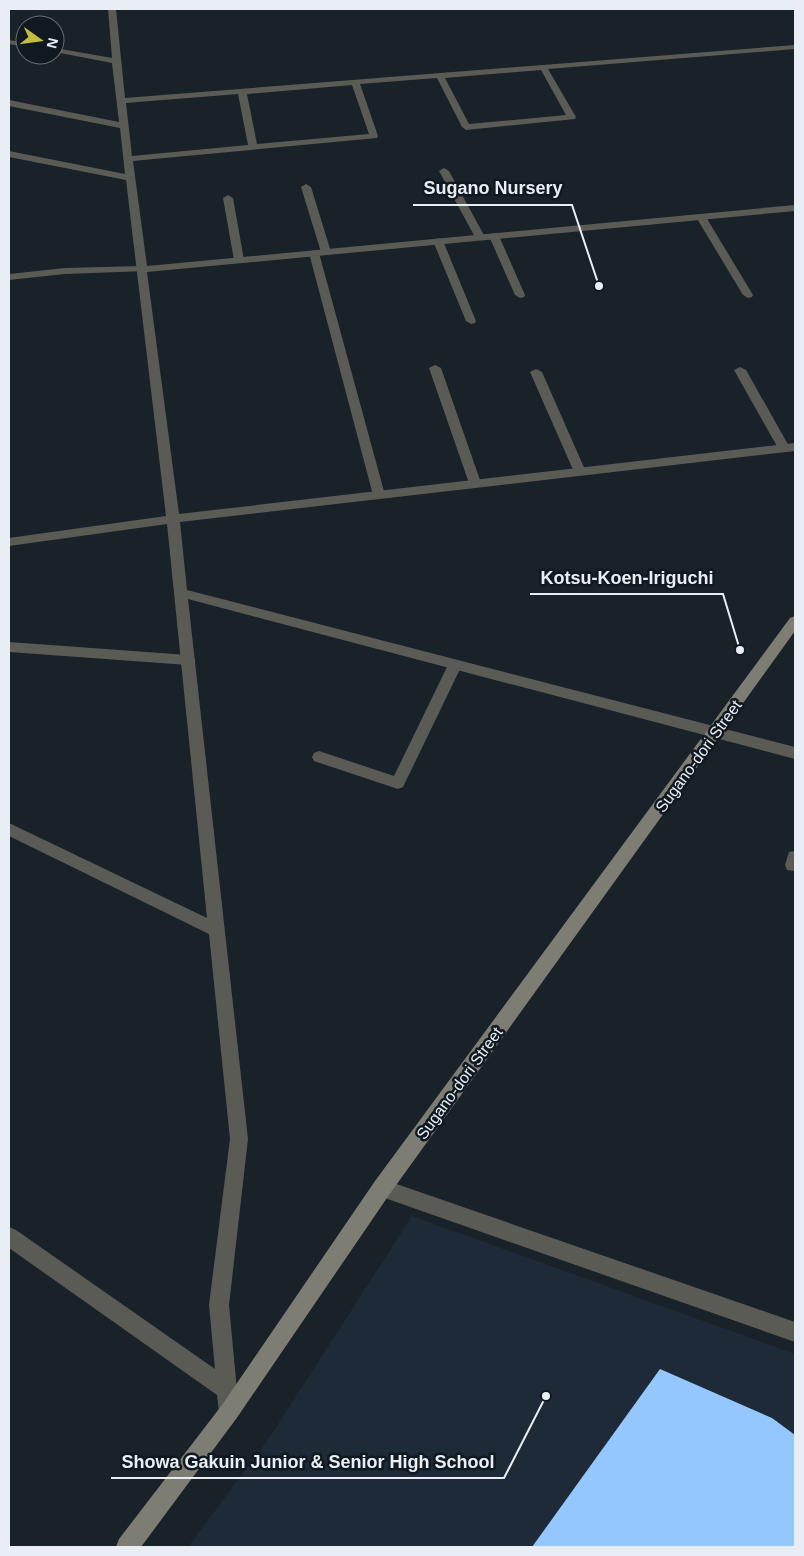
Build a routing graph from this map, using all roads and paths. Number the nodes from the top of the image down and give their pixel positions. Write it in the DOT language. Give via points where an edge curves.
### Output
graph roads {
  1 [pos="112,9"];
  2 [pos="795,47"];
  3 [pos="65,52"];
  4 [pos="116,61"];
  5 [pos="543,67"];
  6 [pos="440,76"];
  7 [pos="355,82"];
  8 [pos="242,92"];
  9 [pos="122,102"];
  10 [pos="9,103"];
  11 [pos="125,126"];
  12 [pos="254,147"];
  13 [pos="9,154"];
  14 [pos="130,159"];
  15 [pos="444,171"];
  16 [pos="132,178"];
  17 [pos="306,187"];
  18 [pos="228,198"];
  19 [pos="795,208"];
  20 [pos="701,217"];
  21 [pos="494,236"];
  22 [pos="480,238"];
  23 [pos="438,241"];
  24 [pos="326,252"];
  25 [pos="314,253"];
  26 [pos="239,260"];
  27 [pos="142,269"];
  28 [pos="9,277"];
  29 [pos="520,295"];
  30 [pos="748,295"];
  31 [pos="470,321"];
  32 [pos="435,368"];
  33 [pos="740,370"];
  34 [pos="536,372"];
  35 [pos="790,448"];
  36 [pos="580,472"];
  37 [pos="475,483"];
  38 [pos="379,495"];
  39 [pos="173,519"];
  40 [pos="9,542"];
  41 [pos="181,593"];
  42 [pos="795,621"];
  43 [pos="9,647"];
  44 [pos="188,660"];
  45 [pos="455,665"];
  46 [pos="716,732"];
  47 [pos="795,753"];
  48 [pos="319,757"];
  49 [pos="9,829"];
  50 [pos="217,930"];
  51 [pos="382,1188"];
  52 [pos="9,1237"];
  53 [pos="795,1332"];
  54 [pos="227,1390"];
  55 [pos="229,1412"];
  56 [pos="127,1547"];
  1 -- 4 [label="street"];
  2 -- 5 [label="street"];
  3 -- 4 [label="street"];
  4 -- 9 [label="street"];
  5 -- 6 [label="street"];
  5 -- 6 [label="street" via="572,116 466,127"];
  6 -- 7 [label="street"];
  7 -- 8 [label="street"];
  7 -- 12 [label="street" via="374,136"];
  8 -- 9 [label="street"];
  8 -- 12 [label="street"];
  9 -- 11 [label="street"];
  10 -- 11 [label="street"];
  11 -- 14 [label="street"];
  12 -- 14 [label="street"];
  13 -- 16 [label="street"];
  14 -- 16 [label="street"];
  15 -- 22 [label="street"];
  16 -- 27 [label="street"];
  17 -- 24 [label="street"];
  18 -- 26 [label="street"];
  19 -- 20 [label="street"];
  20 -- 21 [label="street"];
  20 -- 30 [label="street"];
  21 -- 22 [label="street"];
  21 -- 29 [label="street"];
  22 -- 23 [label="street"];
  23 -- 24 [label="street"];
  23 -- 31 [label="street"];
  24 -- 25 [label="street"];
  25 -- 26 [label="street"];
  25 -- 38 [label="street"];
  26 -- 27 [label="street"];
  27 -- 28 [label="street"];
  27 -- 39 [label="street"];
  32 -- 37 [label="street"];
  33 -- 35 [label="street"];
  34 -- 36 [label="street"];
  35 -- 36 [label="street"];
  36 -- 37 [label="street"];
  37 -- 38 [label="street"];
  38 -- 39 [label="street"];
  39 -- 40 [label="street"];
  39 -- 41 [label="street"];
  41 -- 44 [label="street"];
  41 -- 45 [label="street"];
  42 -- 46 [label="street, Sugano-dori Street"];
  43 -- 44 [label="street"];
  44 -- 50 [label="street"];
  45 -- 46 [label="street"];
  45 -- 48 [label="street" via="398,782"];
  46 -- 47 [label="street"];
  46 -- 51 [label="street, Sugano-dori Street"];
  49 -- 50 [label="street"];
  50 -- 54 [label="street" via="239,1139 219,1305"];
  51 -- 53 [label="street"];
  51 -- 55 [label="street, Sugano-dori Street"];
  52 -- 54 [label="street"];
  54 -- 55 [label="street"];
  55 -- 56 [label="street, Sugano-dori Street"];
}
